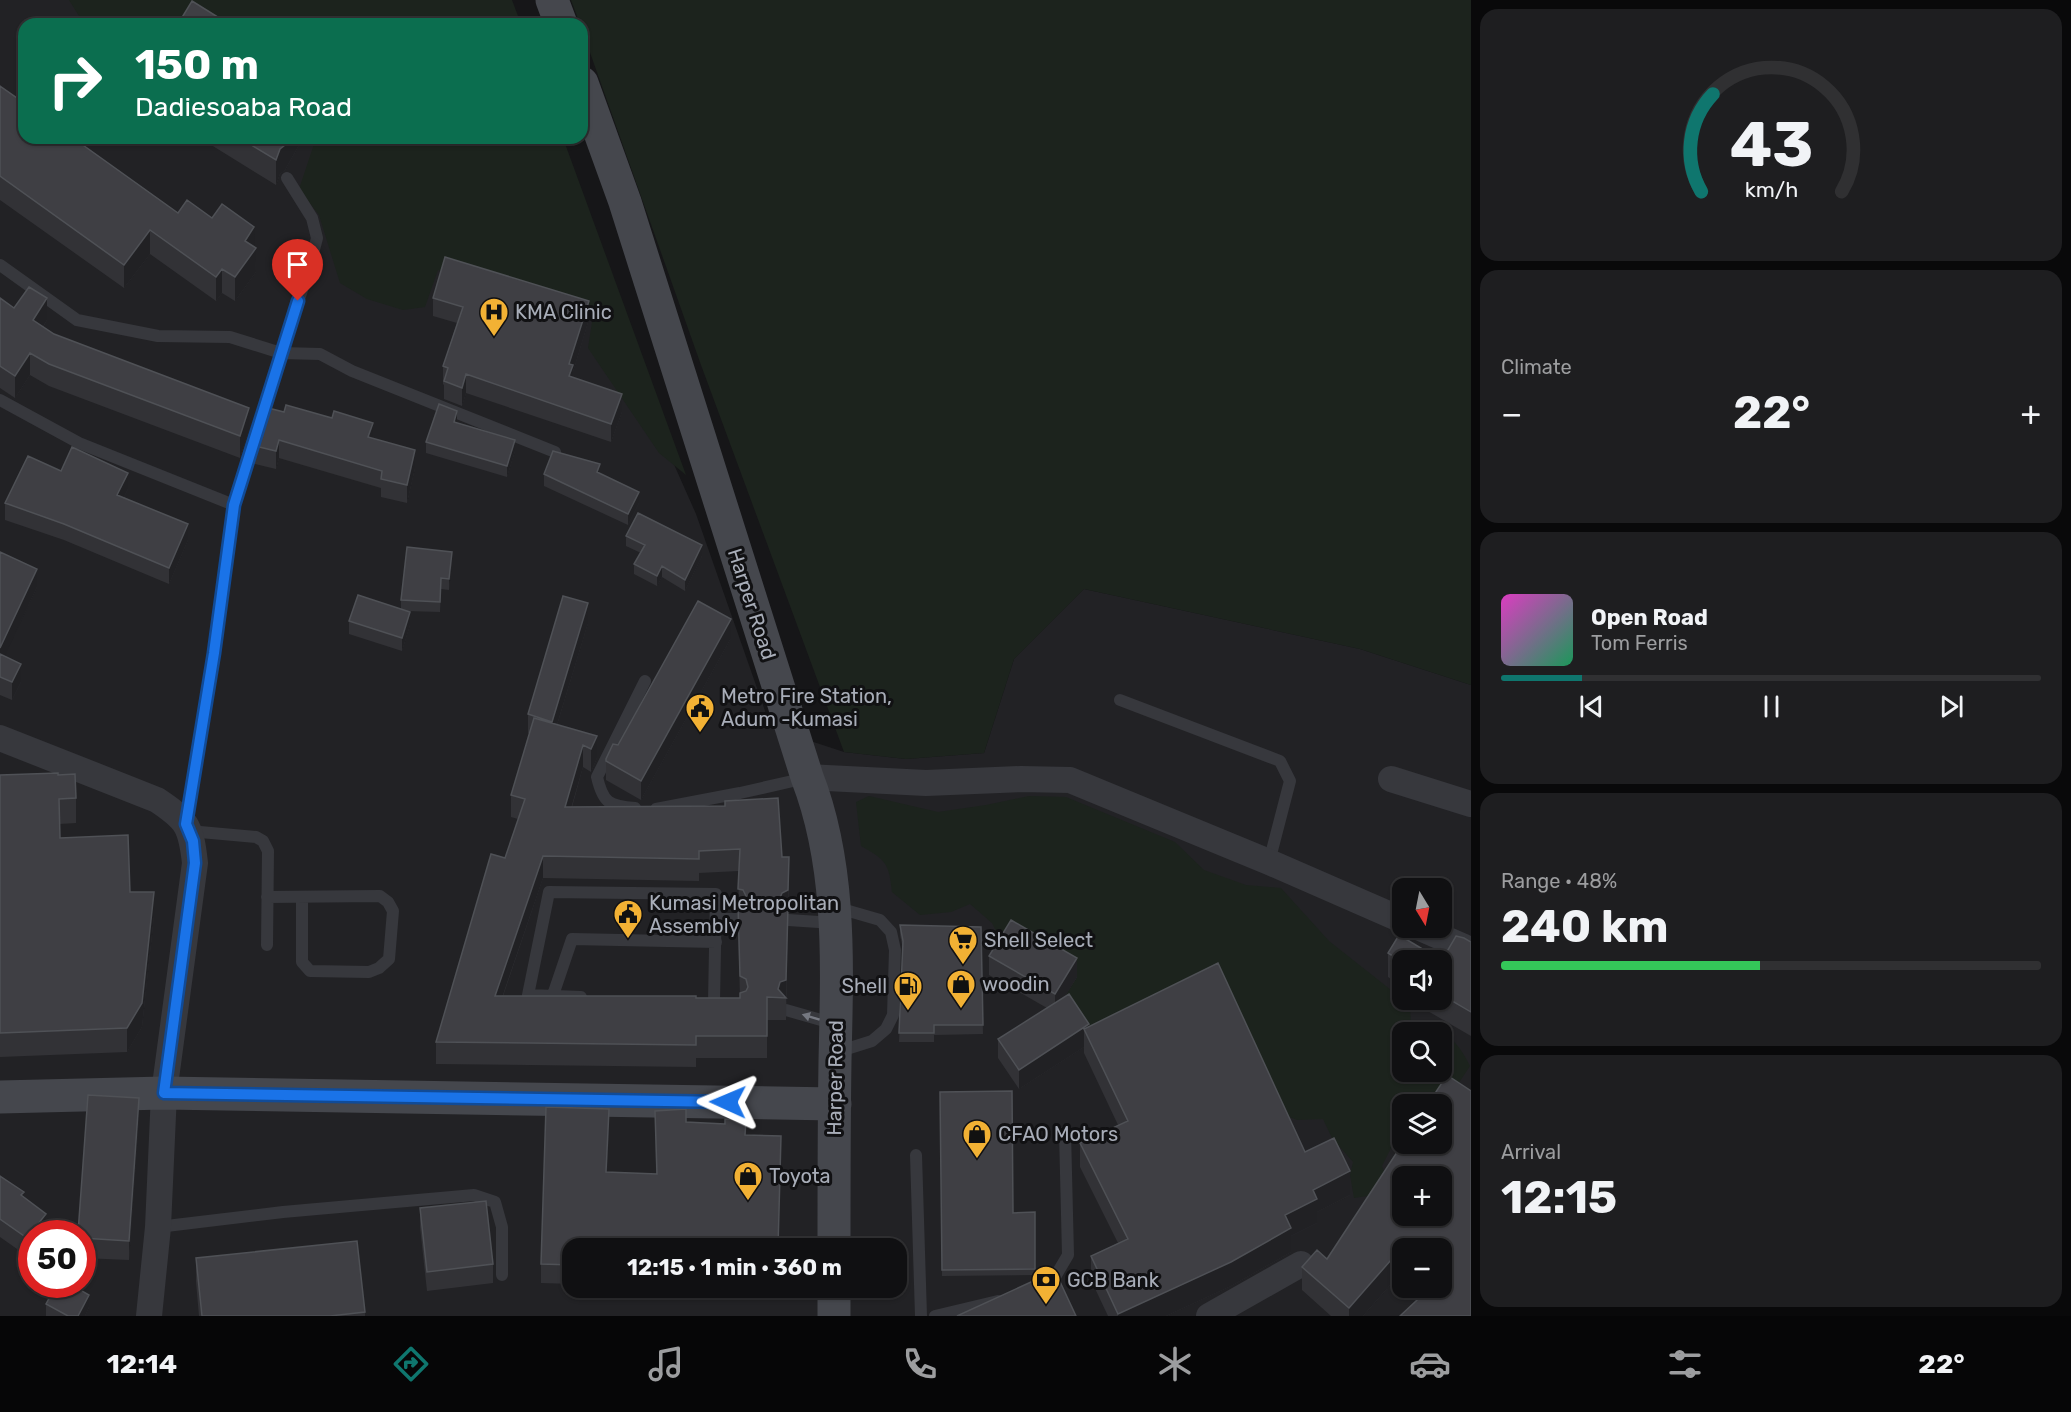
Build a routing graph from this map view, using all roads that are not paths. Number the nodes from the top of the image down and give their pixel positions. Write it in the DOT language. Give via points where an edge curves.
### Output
graph roads {
  1 [pos="552,0"];
  2 [pos="559,18"];
  3 [pos="588,99"];
  4 [pos="287,178"];
  5 [pos="0,265"];
  6 [pos="281,353"];
  7 [pos="0,400"];
  8 [pos="555,452"];
  9 [pos="234,505"];
  10 [pos="645,681"];
  11 [pos="1119,700"];
  12 [pos="0,738"];
  13 [pos="807,777"];
  14 [pos="1392,779"];
  15 [pos="1471,804"];
  16 [pos="188,827"];
  17 [pos="1269,862"];
  18 [pos="267,897"];
  19 [pos="302,897"];
  20 [pos="835,915"];
  21 [pos="1392,916"];
  22 [pos="716,919"];
  23 [pos="738,919"];
  24 [pos="788,920"];
  25 [pos="1443,938"];
  26 [pos="716,942"];
  27 [pos="267,945"];
  28 [pos="1464,947"];
  29 [pos="553,995"];
  30 [pos="597,997"];
  31 [pos="713,1002"];
  32 [pos="786,1010"];
  33 [pos="836,1038"];
  34 [pos="164,1093"];
  35 [pos="0,1097"];
  36 [pos="835,1104"];
  37 [pos="1065,1132"];
  38 [pos="916,1155"];
  39 [pos="158,1227"];
  40 [pos="834,1238"];
  41 [pos="1301,1264"];
  42 [pos="502,1275"];
  43 [pos="1032,1290"];
  44 [pos="1011,1297"];
  45 [pos="149,1316"];
  46 [pos="921,1316"];
  47 [pos="935,1316"];
  48 [pos="1209,1316"];
  1 -- 2 [label="main road"];
  3 -- 13 [label="main road, Harper Road" via="626,202"];
  4 -- 6 [label="lane" via="312,218 317,238"];
  5 -- 6 [label="lane" via="77,320 158,336 230,337"];
  6 -- 8 [label="lane" via="320,354 352,371"];
  6 -- 9 [label="lane"];
  7 -- 9 [label="lane" via="79,443"];
  9 -- 16 [label="lane"];
  10 -- 13 [label="lane" via="597,777 602,796 615,807 657,809"];
  11 -- 17 [label="lane" via="1280,761 1290,781"];
  12 -- 16 [label="street" via="157,800"];
  13 -- 17 [label="street" via="926,783 1070,780"];
  13 -- 20 [label="main road, Harper Road" via="817,803"];
  14 -- 15 [label="street"];
  16 -- 18 [label="lane" via="263,841 268,850"];
  16 -- 34 [label="street" via="195,863"];
  17 -- 21 [label="street"];
  18 -- 19 [label="lane"];
  18 -- 27 [label="lane"];
  19 -- 19 [label="lane" via="380,896 393,911 389,959 369,972 310,971 302,962"];
  20 -- 24 [label="lane"];
  20 -- 33 [label="main road, Harper Road"];
  20 -- 33 [label="lane" via="880,920 891,932 895,950 893,1015 886,1029 872,1041"];
  22 -- 23 [label="lane"];
  22 -- 26 [label="lane"];
  22 -- 29 [label="lane" via="716,894 549,891 528,995"];
  25 -- 28 [label="street"];
  26 -- 29 [label="lane" via="572,939"];
  26 -- 31 [label="lane"];
  29 -- 30 [label="lane"];
  33 -- 32 [label="lane, one-way"];
  33 -- 36 [label="main road, Harper Road"];
  34 -- 35 [label="main road"];
  34 -- 36 [label="main road"];
  34 -- 39 [label="street"];
  36 -- 40 [label="main road, Harper Road"];
  37 -- 43 [label="lane" via="1068,1256 1052,1282"];
  38 -- 46 [label="lane"];
  39 -- 42 [label="lane" via="474,1195 495,1202 502,1227"];
  39 -- 45 [label="street"];
  41 -- 48 [label="street"];
  44 -- 47 [label="lane"];
}
